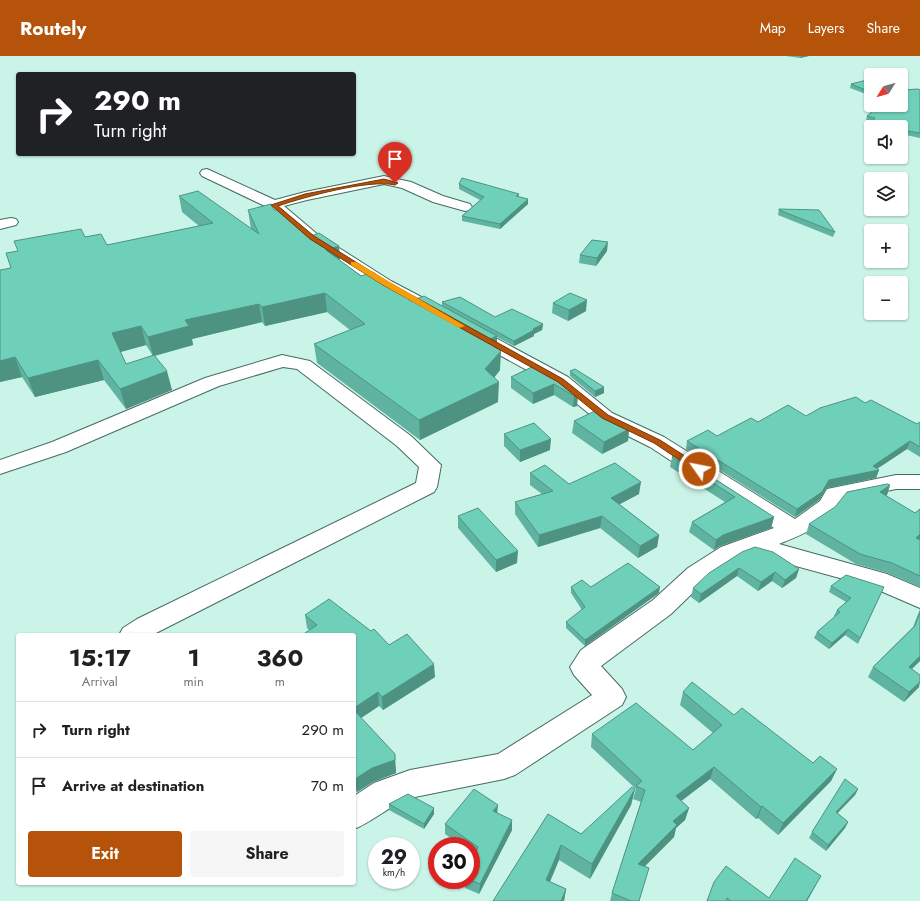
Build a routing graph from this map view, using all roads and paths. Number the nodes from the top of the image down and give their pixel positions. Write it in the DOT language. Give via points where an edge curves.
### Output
graph roads {
  1 [pos="208,173"];
  2 [pos="274,205"];
  3 [pos="465,207"];
  4 [pos="0,467"];
  5 [pos="920,482"];
  6 [pos="792,529"];
  7 [pos="752,546"];
  8 [pos="920,599"];
  9 [pos="135,633"];
  10 [pos="356,813"];
  1 -- 2 [label="street"];
  2 -- 3 [label="street" via="384,180"];
  2 -- 6 [label="street" via="312,237 385,284 561,381 605,417 657,442"];
  4 -- 9 [label="street" via="59,447 212,382 282,361 303,365 404,441 430,465 426,487"];
  5 -- 6 [label="street" via="896,482 835,494 828,506 802,526"];
  6 -- 7 [label="street"];
  7 -- 8 [label="street" via="878,580"];
  7 -- 10 [label="street" via="730,553 697,574 662,607 591,658 584,667 612,697 504,766 410,784 385,793"];
}
